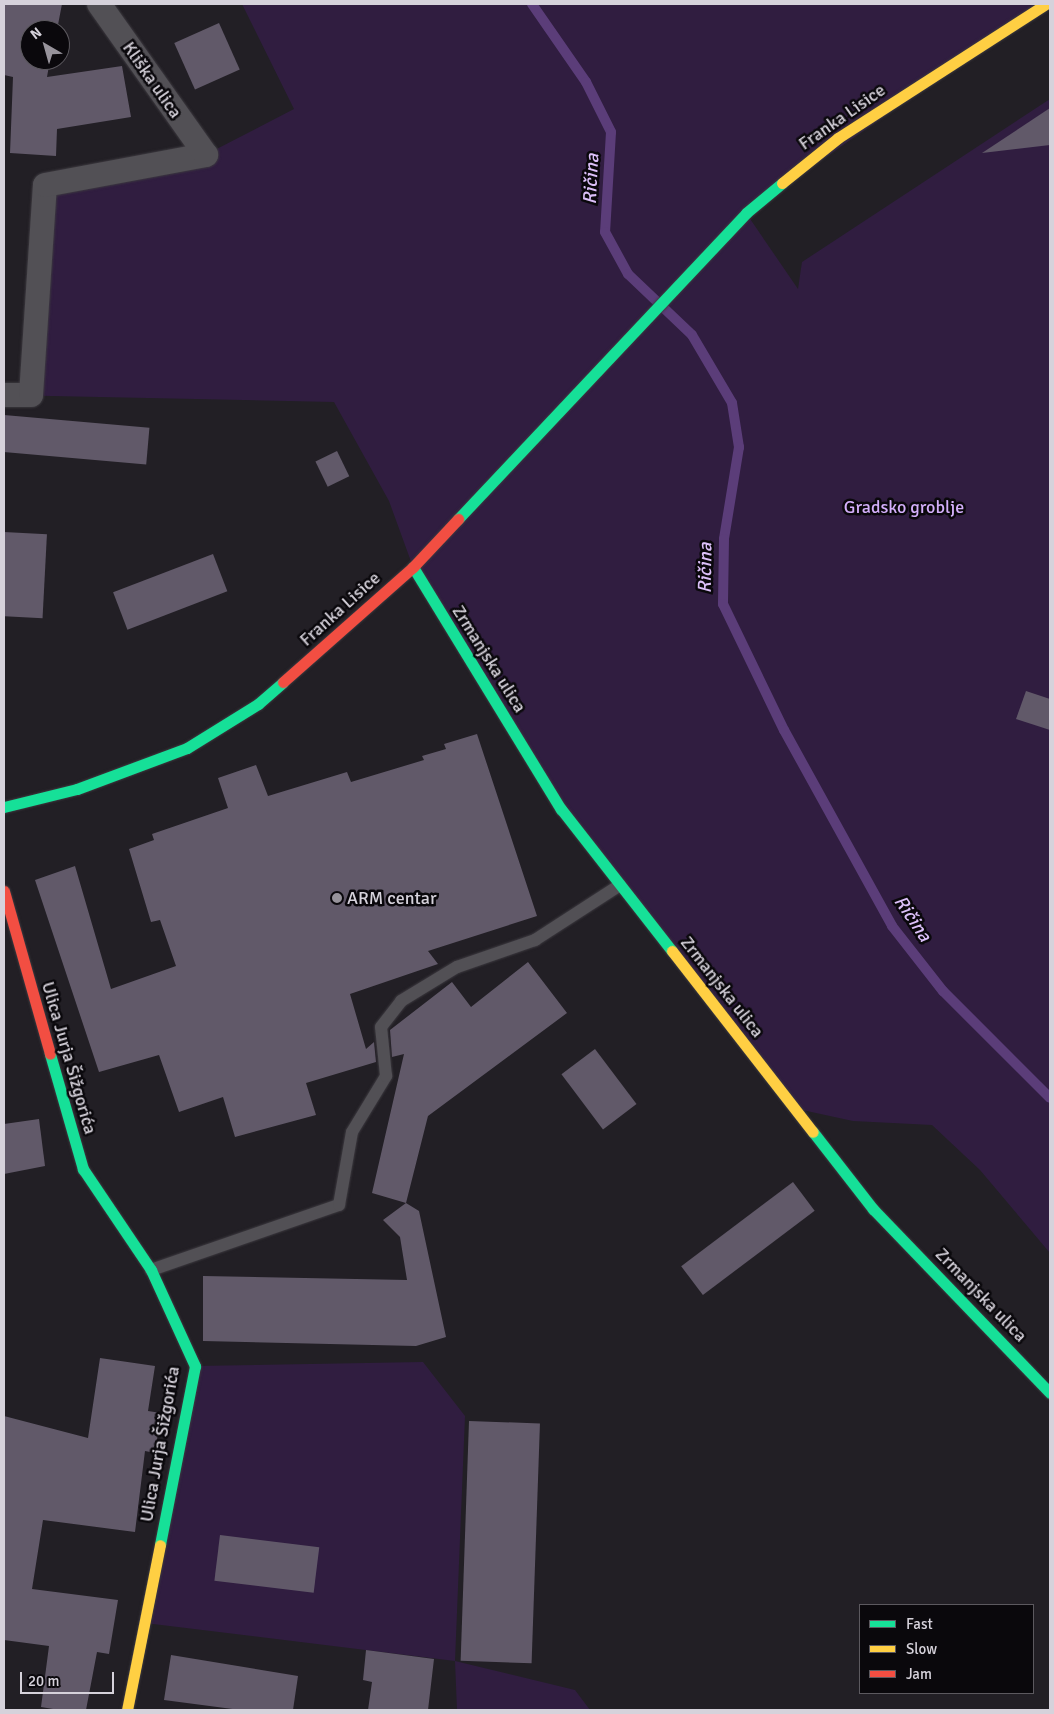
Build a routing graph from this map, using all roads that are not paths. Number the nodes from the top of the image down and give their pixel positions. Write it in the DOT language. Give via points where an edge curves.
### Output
graph roads {
  1 [pos="99,4"];
  2 [pos="1046,4"];
  3 [pos="4,395"];
  4 [pos="412,567"];
  5 [pos="4,807"];
  6 [pos="620,884"];
  7 [pos="4,891"];
  8 [pos="151,1270"];
  9 [pos="1050,1393"];
  10 [pos="127,1710"];
  1 -- 3 [label="street, Kliška ulica" via="206,155 45,185 31,395"];
  2 -- 4 [label="street, Franka Lisice" via="838,138 746,213 676,282"];
  4 -- 5 [label="street, Franka Lisice" via="258,704 187,748 77,789"];
  4 -- 6 [label="street, Zrmanjska ulica" via="561,808"];
  6 -- 8 [label="lane" via="535,940 457,967 401,1001 381,1027 386,1076 352,1132 340,1205"];
  6 -- 9 [label="street, Zrmanjska ulica" via="873,1209"];
  7 -- 8 [label="street, Ulica Jurja Šižgorića" via="83,1169"];
  8 -- 10 [label="street, Ulica Jurja Šižgorića" via="195,1366"];
}
